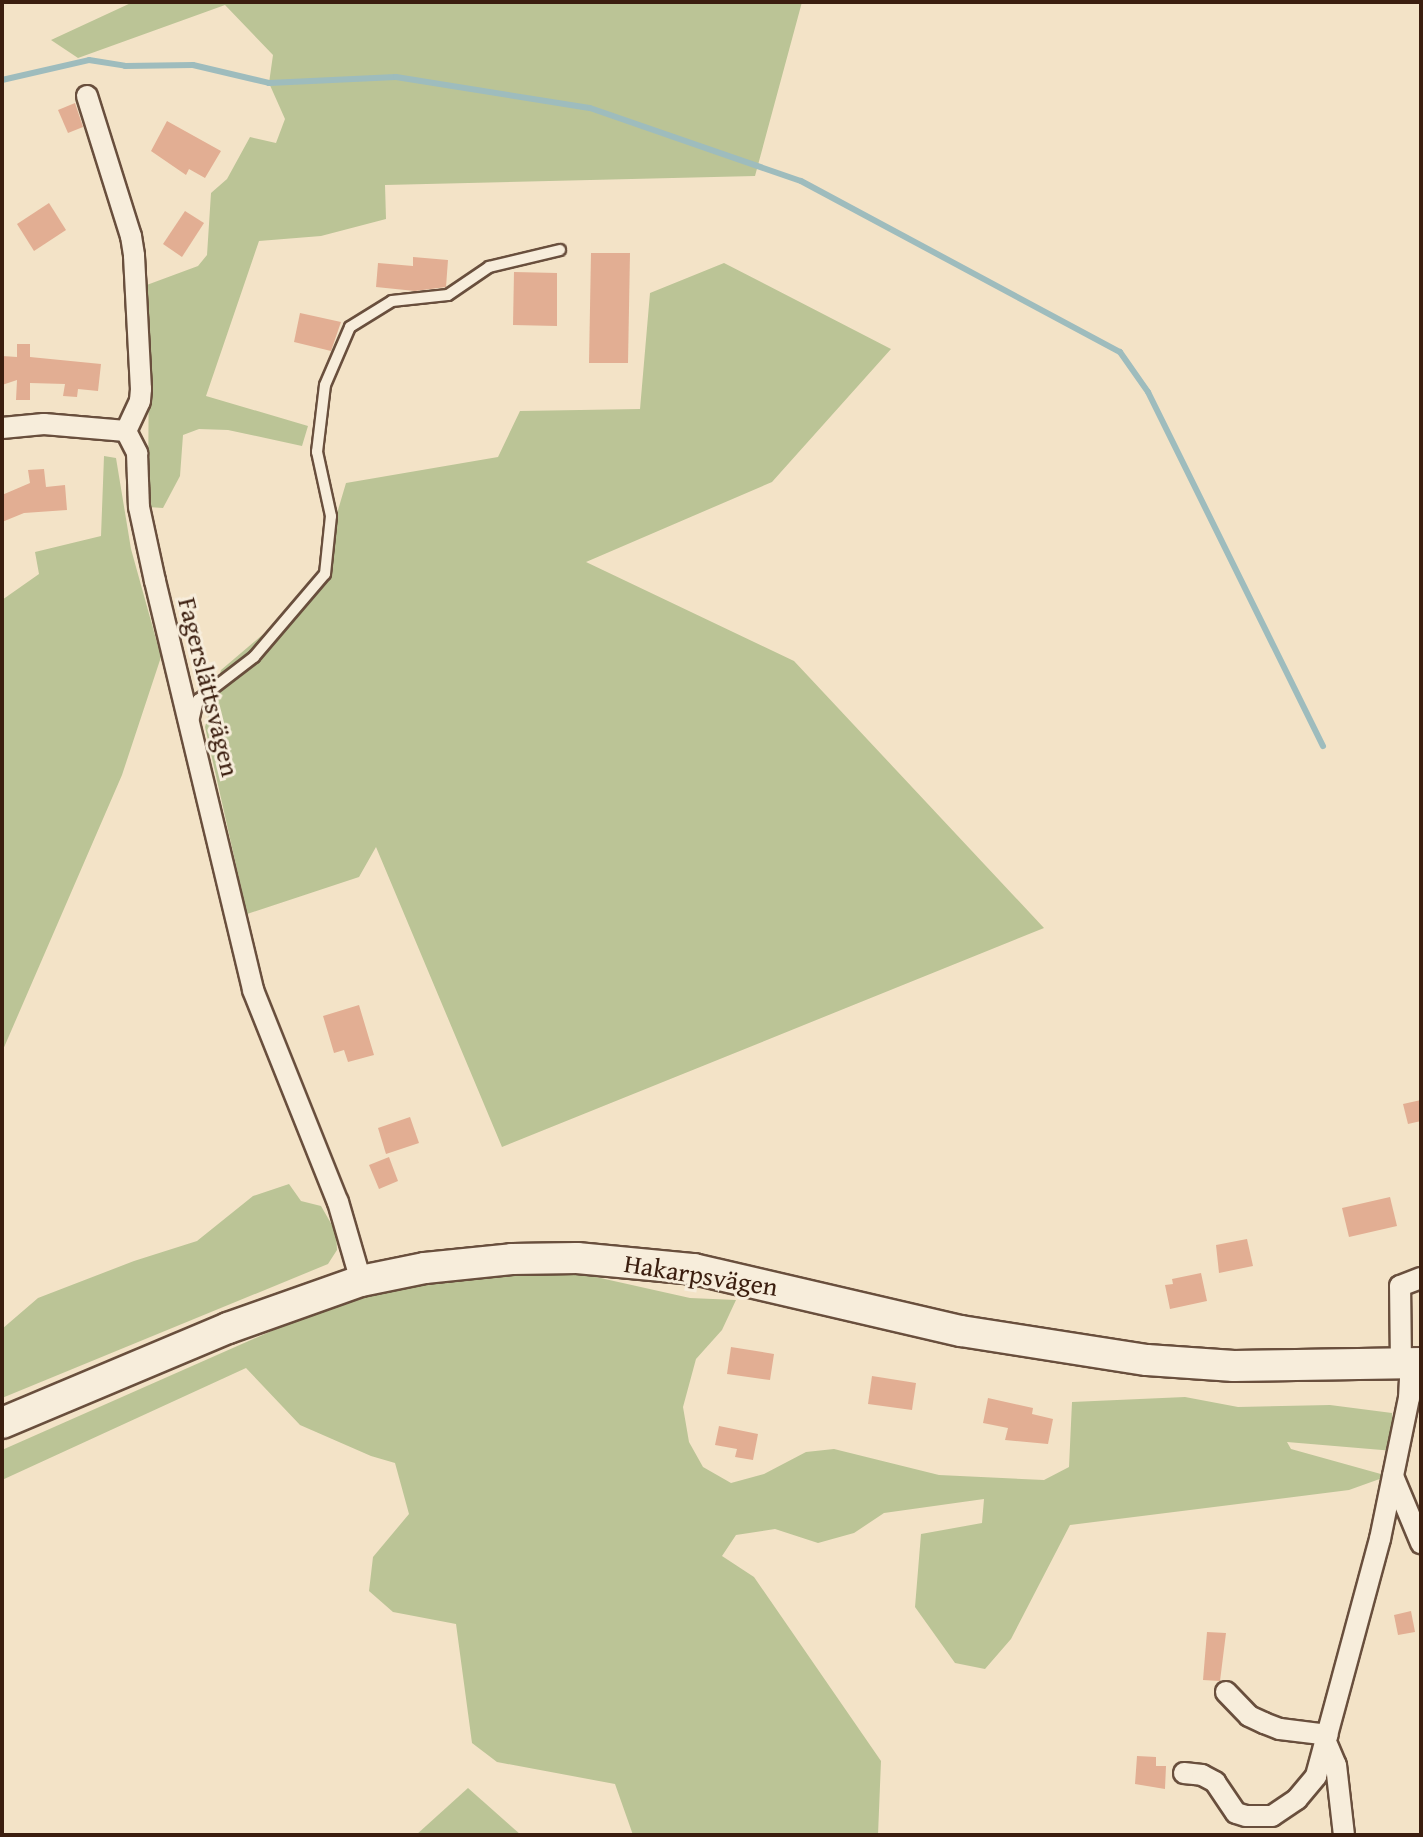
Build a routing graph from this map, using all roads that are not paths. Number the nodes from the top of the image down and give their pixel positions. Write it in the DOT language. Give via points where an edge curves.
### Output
graph roads {
  1 [pos="87,96"];
  2 [pos="560,250"];
  3 [pos="2,428"];
  4 [pos="126,431"];
  5 [pos="192,725"];
  6 [pos="1421,1278"];
  7 [pos="361,1281"];
  8 [pos="1411,1363"];
  9 [pos="2,1423"];
  10 [pos="1393,1476"];
  11 [pos="1421,1543"];
  12 [pos="1226,1692"];
  13 [pos="1327,1738"];
  14 [pos="1184,1773"];
  15 [pos="1344,1835"];
  1 -- 4 [label="street" via="131,236 136,270 141,389"];
  2 -- 5 [label="lane" via="489,267 448,295 392,301 350,327 325,385 317,452 331,516 325,574 254,657 198,700"];
  3 -- 4 [label="street" via="44,424"];
  4 -- 5 [label="street, Fagerslättsvägen" via="137,453 139,507"];
  5 -- 7 [label="street, Fagerslättsvägen" via="253,990 338,1202"];
  6 -- 8 [label="street" via="1400,1286"];
  7 -- 8 [label="street, Hakarpsvägen" via="512,1259 648,1263 723,1275 1010,1341 1147,1360 1234,1366"];
  7 -- 9 [label="street, Hakarpsvägen" via="228,1328"];
  8 -- 10 [label="street"];
  10 -- 11 [label="street"];
  10 -- 13 [label="street"];
  12 -- 13 [label="street" via="1249,1716 1264,1723"];
  13 -- 14 [label="street" via="1307,1789 1272,1816 1236,1813 1215,1782"];
  13 -- 15 [label="street" via="1336,1765"];
}
